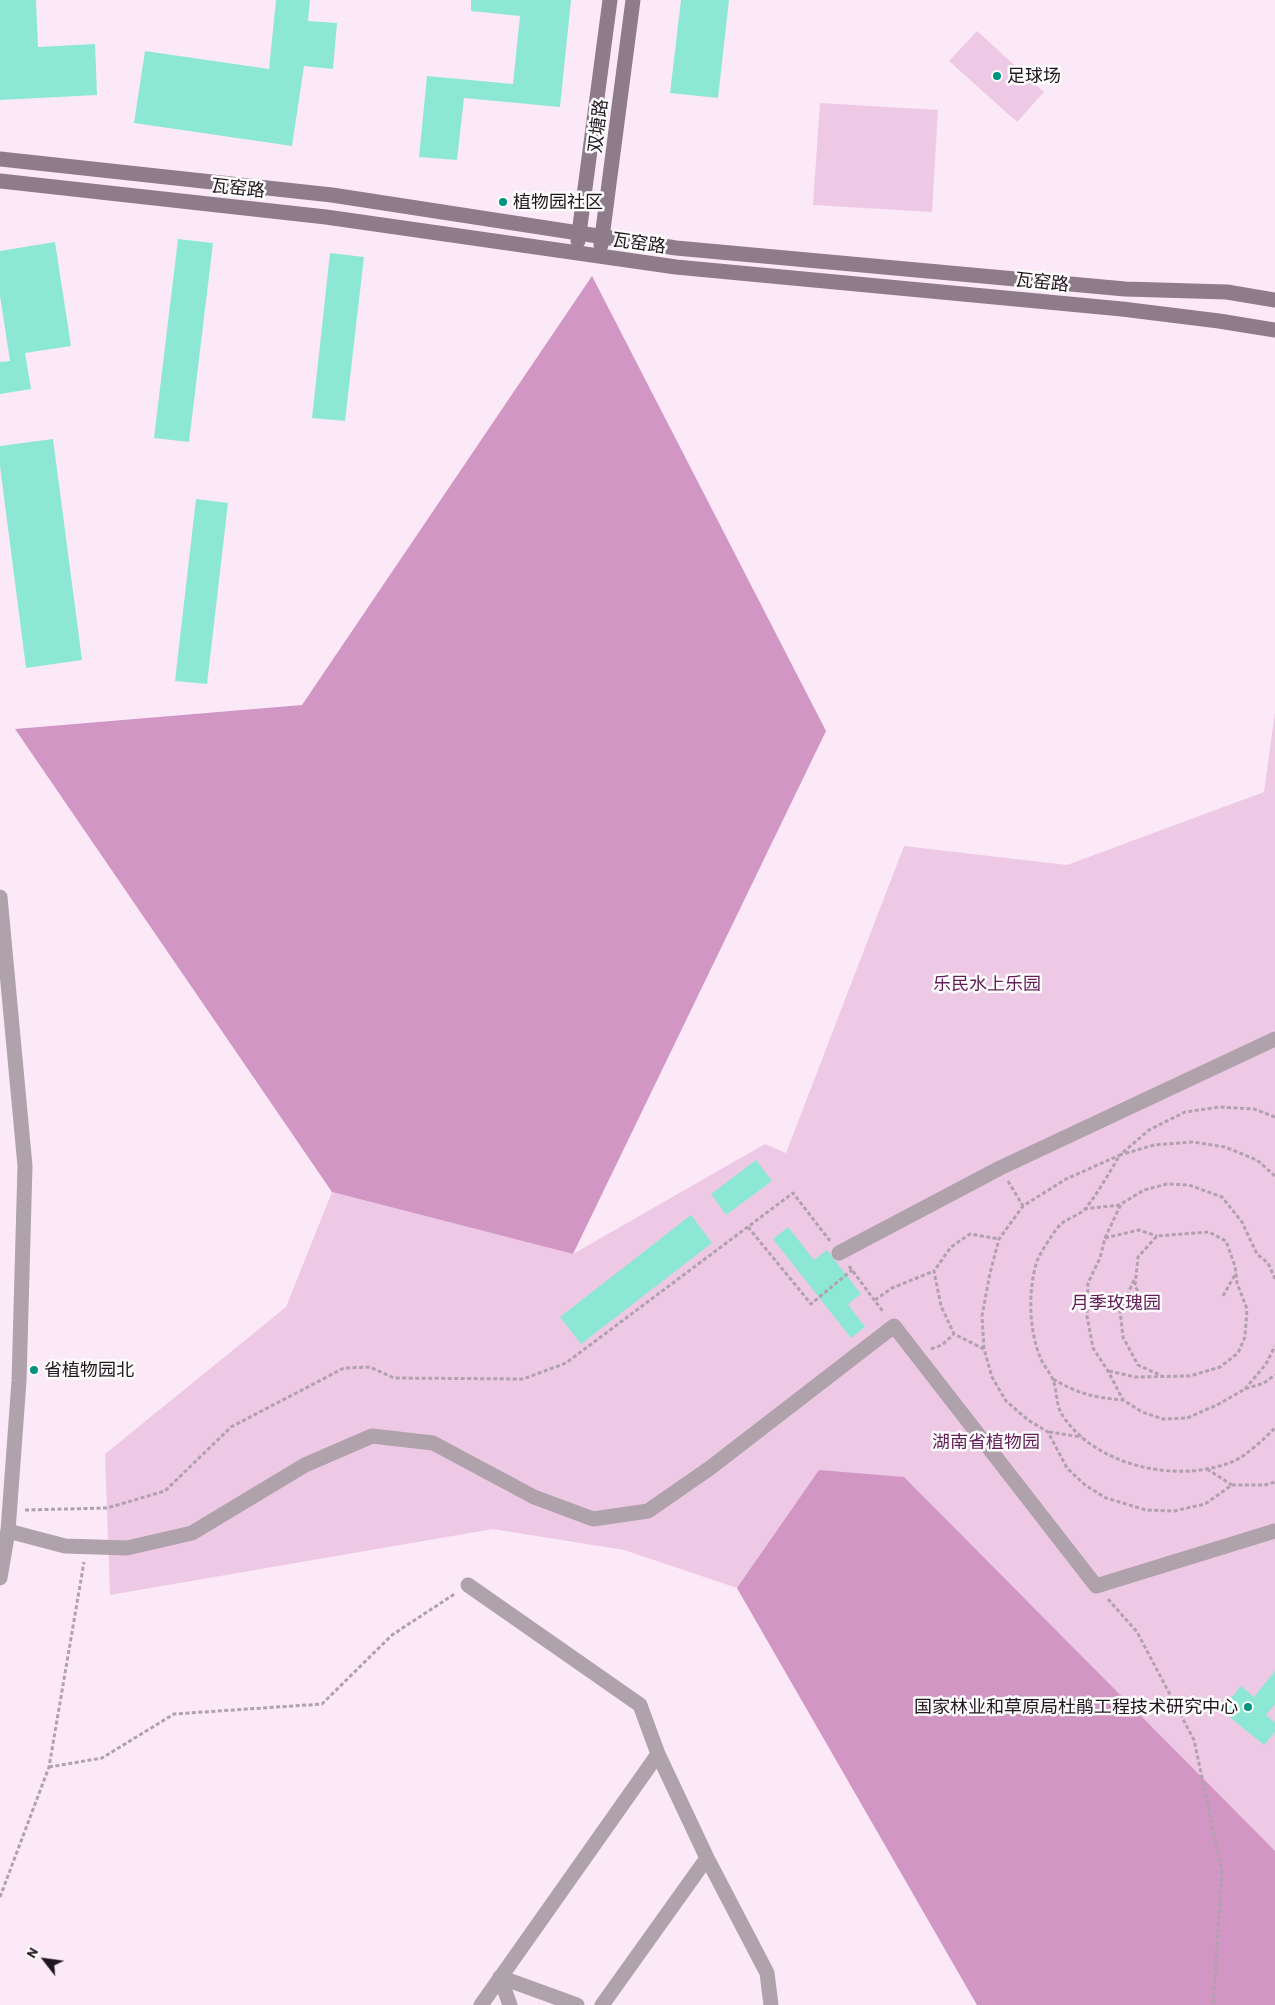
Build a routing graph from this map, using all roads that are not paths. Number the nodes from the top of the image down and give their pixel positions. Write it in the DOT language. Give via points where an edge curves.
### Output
graph roads {
  1 [pos="610,0"];
  2 [pos="633,0"];
  3 [pos="0,160"];
  4 [pos="0,181"];
  5 [pos="579,233"];
  6 [pos="602,237"];
  7 [pos="576,253"];
  8 [pos="599,256"];
  9 [pos="1275,300"];
  10 [pos="1275,330"];
  11 [pos="0,897"];
  12 [pos="1275,1039"];
  13 [pos="839,1253"];
  14 [pos="8,1531"];
  15 [pos="1275,1531"];
  16 [pos="0,1578"];
  17 [pos="468,1585"];
  18 [pos="658,1754"];
  19 [pos="707,1858"];
  20 [pos="500,1978"];
  21 [pos="481,2005"];
  22 [pos="510,2005"];
  23 [pos="577,2005"];
  24 [pos="602,2005"];
  25 [pos="772,2005"];
  1 -- 5 [label="main road, 双塘路"];
  2 -- 6 [label="main road, 双塘路"];
  3 -- 5 [label="main road, 瓦窑路" via="332,195"];
  4 -- 7 [label="main road, 瓦窑路" via="326,217"];
  5 -- 6 [label="main road, 瓦窑路"];
  5 -- 7 [label="main road, 双塘路"];
  6 -- 8 [label="main road, 双塘路"];
  6 -- 9 [label="main road, 瓦窑路" via="676,248 963,275 1125,289 1227,292"];
  7 -- 8 [label="main road, 瓦窑路"];
  8 -- 10 [label="main road, 瓦窑路" via="686,268 1122,309"];
  11 -- 14 [label="street" via="25,1166 19,1381"];
  12 -- 13 [label="street" via="1000,1168"];
  14 -- 15 [label="street" via="65,1546 127,1548 192,1533 305,1465 372,1436 433,1443 534,1497 593,1519 648,1511 710,1468 894,1326 1096,1586"];
  14 -- 16 [label="street"];
  17 -- 18 [label="street" via="640,1705"];
  18 -- 19 [label="street"];
  18 -- 20 [label="street"];
  19 -- 24 [label="street"];
  19 -- 25 [label="street" via="767,1973"];
  20 -- 21 [label="street"];
  20 -- 22 [label="street"];
  20 -- 23 [label="street"];
}
